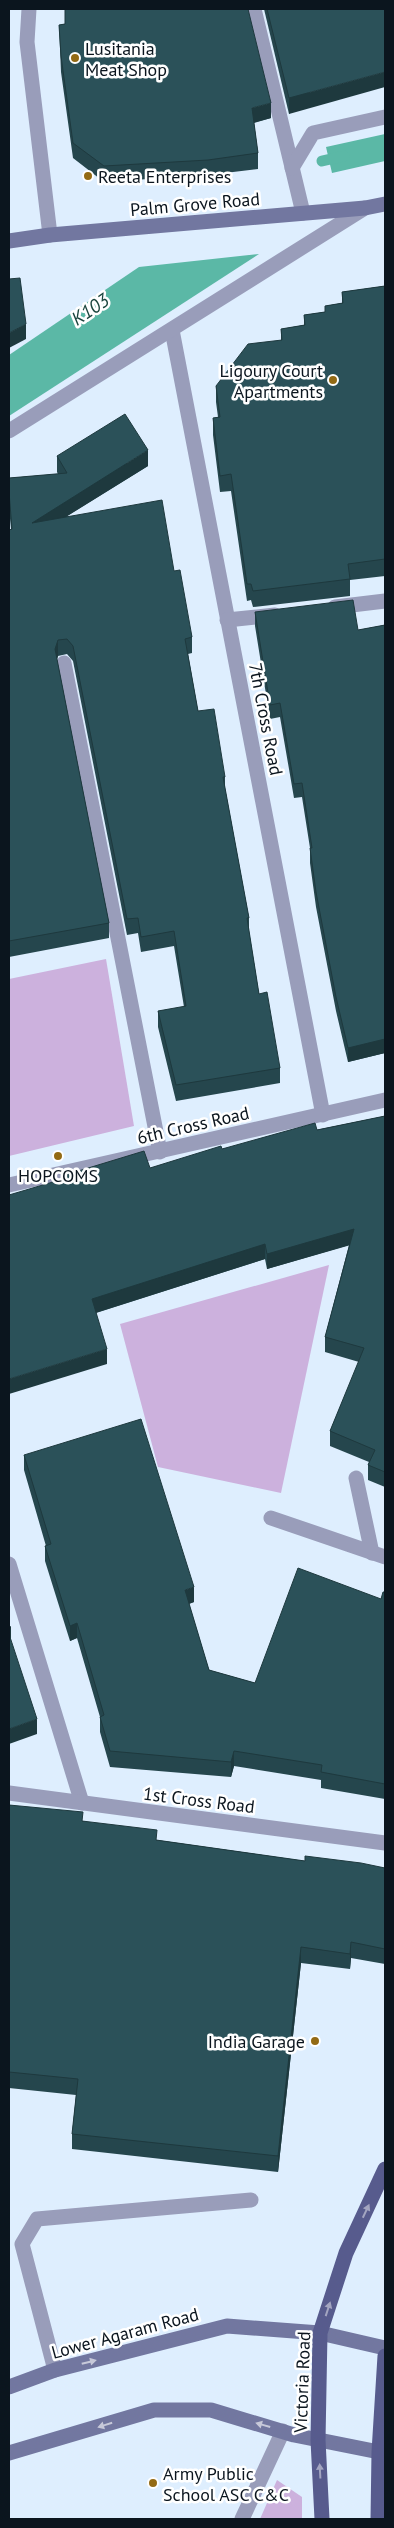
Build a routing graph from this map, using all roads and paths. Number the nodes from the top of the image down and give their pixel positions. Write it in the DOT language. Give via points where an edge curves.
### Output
graph roads {
  1 [pos="29,9"];
  2 [pos="254,9"];
  3 [pos="385,117"];
  4 [pos="292,168"];
  5 [pos="385,204"];
  6 [pos="365,208"];
  7 [pos="303,213"];
  8 [pos="50,235"];
  9 [pos="9,240"];
  10 [pos="172,330"];
  11 [pos="9,431"];
  12 [pos="385,601"];
  13 [pos="316,610"];
  14 [pos="287,613"];
  15 [pos="228,620"];
  16 [pos="64,663"];
  17 [pos="385,1100"];
  18 [pos="323,1115"];
  19 [pos="160,1152"];
  20 [pos="9,1185"];
  21 [pos="356,1478"];
  22 [pos="271,1518"];
  23 [pos="379,1555"];
  24 [pos="9,1564"];
  25 [pos="9,1793"];
  26 [pos="82,1803"];
  27 [pos="385,1843"];
  28 [pos="385,2169"];
  29 [pos="251,2200"];
  30 [pos="320,2333"];
  31 [pos="385,2348"];
  32 [pos="385,2356"];
  33 [pos="56,2370"];
  34 [pos="9,2387"];
  35 [pos="283,2431"];
  36 [pos="318,2440"];
  37 [pos="379,2452"];
  38 [pos="9,2453"];
  39 [pos="242,2519"];
  40 [pos="322,2519"];
  41 [pos="378,2519"];
  1 -- 8 [label="street" via="27,42"];
  2 -- 4 [label="street"];
  3 -- 4 [label="street" via="313,133"];
  4 -- 7 [label="street"];
  5 -- 6 [label="main road, Palm Grove Road"];
  6 -- 7 [label="main road, Palm Grove Road"];
  6 -- 10 [label="street"];
  7 -- 8 [label="main road, Palm Grove Road"];
  8 -- 9 [label="main road, Palm Grove Road"];
  10 -- 11 [label="street"];
  10 -- 15 [label="street, 7th Cross Road"];
  12 -- 13 [label="street"];
  14 -- 15 [label="street"];
  15 -- 18 [label="street, 7th Cross Road"];
  16 -- 19 [label="street"];
  17 -- 18 [label="street, 6th Cross Road"];
  18 -- 19 [label="street, 6th Cross Road"];
  19 -- 20 [label="street, 6th Cross Road"];
  21 -- 23 [label="street"];
  22 -- 23 [label="street"];
  24 -- 26 [label="street"];
  25 -- 26 [label="street, 1st Cross Road"];
  26 -- 27 [label="street, 1st Cross Road"];
  30 -- 28 [label="main road, Victoria Road, one-way" via="346,2253"];
  29 -- 33 [label="street" via="37,2219 22,2244"];
  30 -- 31 [label="main road, Lower Agaram Road"];
  33 -- 30 [label="main road, Lower Agaram Road, one-way" via="227,2326"];
  30 -- 36 [label="main road, Victoria Road"];
  32 -- 37 [label="main road"];
  33 -- 34 [label="main road, Lower Agaram Road"];
  35 -- 36 [label="main road"];
  35 -- 38 [label="main road, one-way" via="211,2410 154,2410"];
  35 -- 39 [label="street"];
  36 -- 37 [label="main road"];
  40 -- 36 [label="main road, Victoria Road, one-way"];
  37 -- 41 [label="main road"];
}
